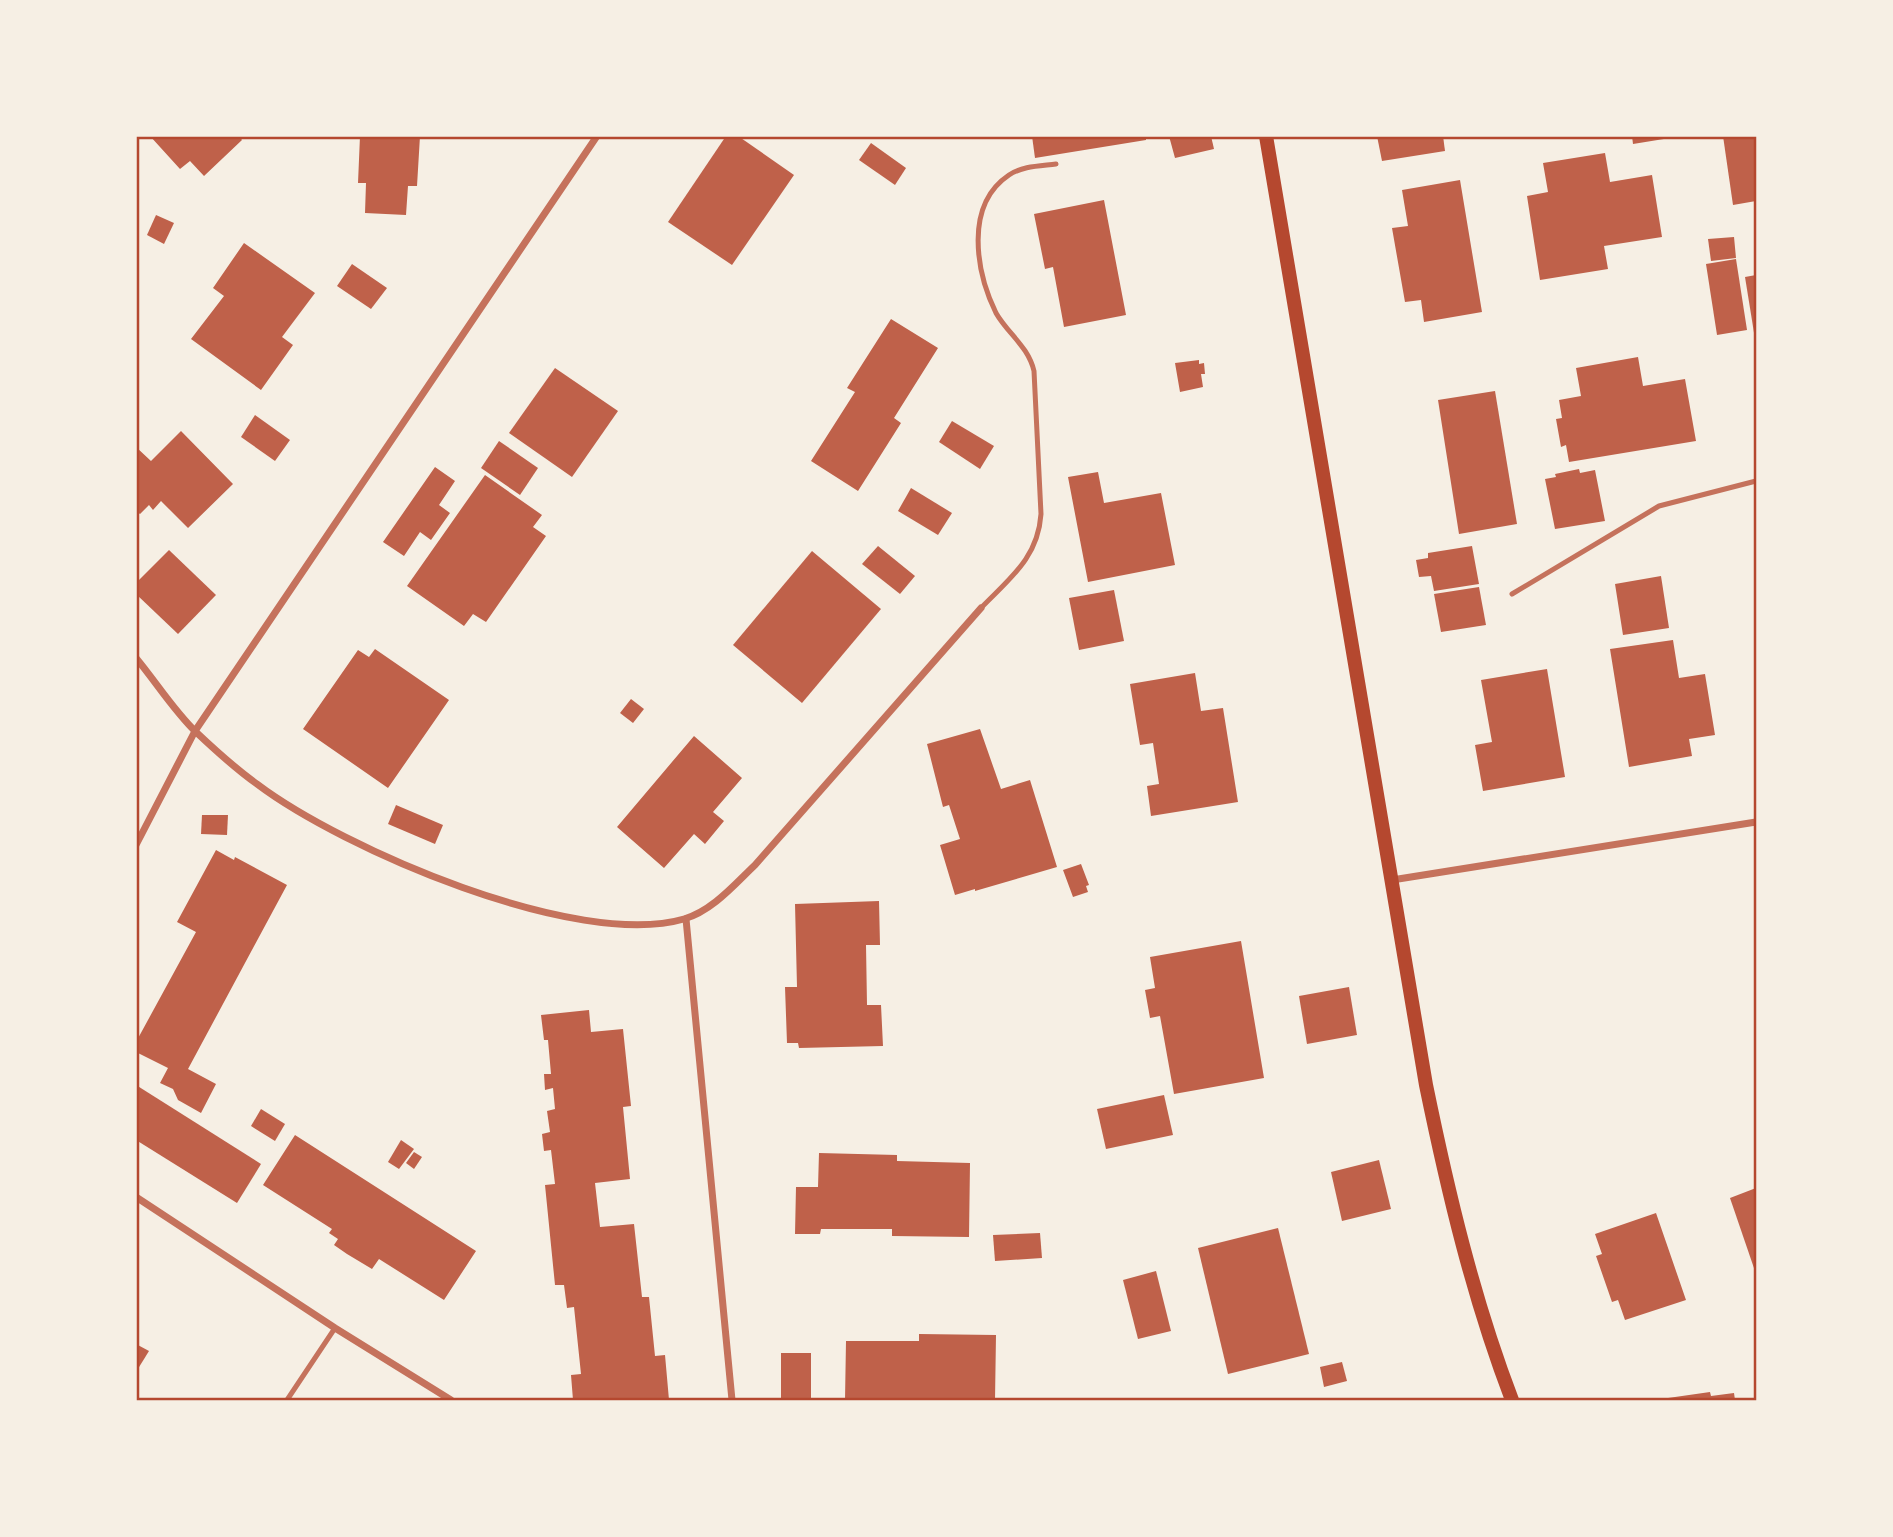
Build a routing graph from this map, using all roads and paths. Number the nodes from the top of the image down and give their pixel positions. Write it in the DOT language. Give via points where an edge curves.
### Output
graph roads {
  1 [pos="597,136"];
  2 [pos="1266,136"];
  3 [pos="1056,164"];
  4 [pos="1756,481"];
  5 [pos="1511,594"];
  6 [pos="981,607"];
  7 [pos="136,657"];
  8 [pos="195,731"];
  9 [pos="1756,822"];
  10 [pos="136,845"];
  11 [pos="1392,880"];
  12 [pos="686,919"];
  13 [pos="136,1197"];
  14 [pos="335,1328"];
  15 [pos="287,1401"];
  16 [pos="450,1401"];
  17 [pos="732,1401"];
  18 [pos="1512,1401"];
  1 -- 8 [label="street"];
  2 -- 11 [label="main road"];
  3 -- 6 [label="lane" via="1026,167 999,184 983,213 978,239 979,269 989,296 1031,359 1034,371 1041,514 1035,546 1025,562"];
  4 -- 5 [label="lane" via="1658,506"];
  6 -- 12 [label="street" via="755,865 726,893"];
  7 -- 8 [label="street"];
  8 -- 10 [label="street"];
  8 -- 12 [label="street" via="257,785 376,854 520,905 581,920 656,925"];
  9 -- 11 [label="street"];
  11 -- 18 [label="main road" via="1446,1180 1479,1306"];
  12 -- 17 [label="street"];
  13 -- 14 [label="street"];
  14 -- 15 [label="lane"];
  14 -- 16 [label="street"];
}
